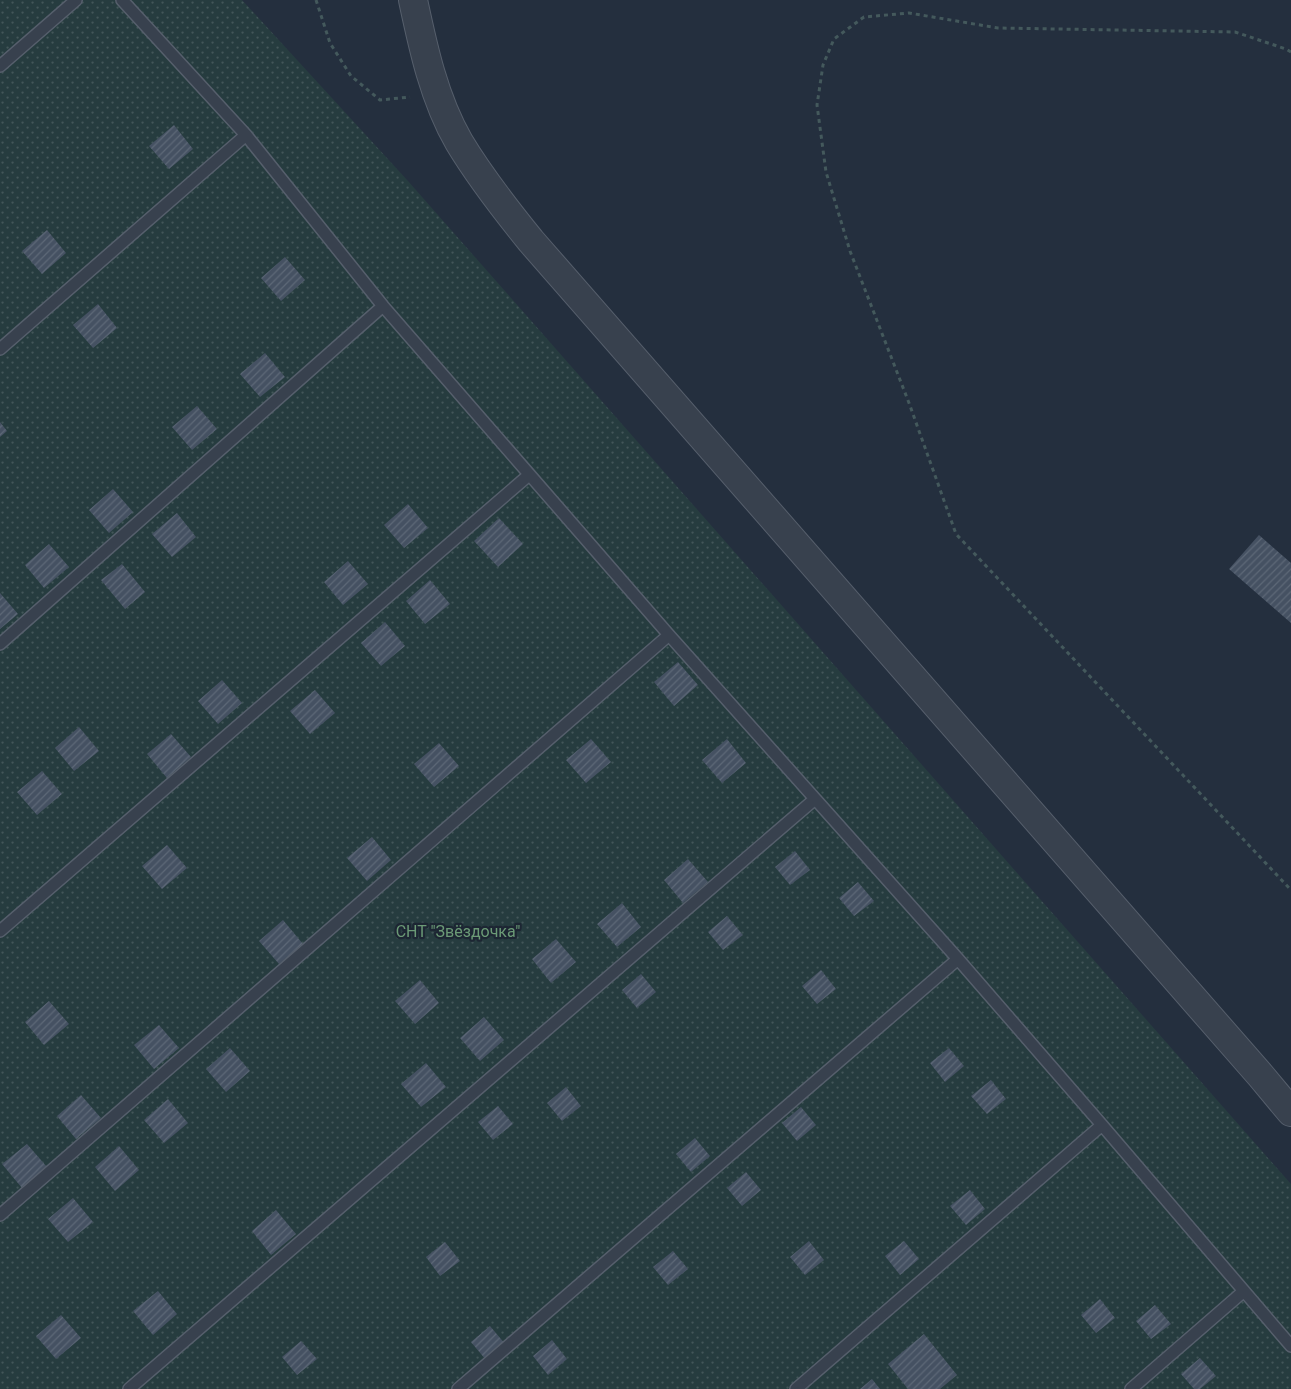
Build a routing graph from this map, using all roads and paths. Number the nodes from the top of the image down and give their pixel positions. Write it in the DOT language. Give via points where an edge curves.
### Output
graph roads {
  1 [pos="76,0"];
  2 [pos="122,0"];
  3 [pos="316,0"];
  4 [pos="413,0"];
  5 [pos="1291,52"];
  6 [pos="0,66"];
  7 [pos="438,95"];
  8 [pos="246,135"];
  9 [pos="383,306"];
  10 [pos="0,349"];
  11 [pos="529,475"];
  12 [pos="668,635"];
  13 [pos="0,644"];
  14 [pos="815,799"];
  15 [pos="1291,890"];
  16 [pos="0,931"];
  17 [pos="958,959"];
  18 [pos="1291,1112"];
  19 [pos="1102,1125"];
  20 [pos="0,1215"];
  21 [pos="1244,1291"];
  22 [pos="1291,1346"];
  23 [pos="129,1389"];
  24 [pos="458,1389"];
  25 [pos="796,1389"];
  26 [pos="1130,1389"];
  1 -- 6 [label="lane"];
  2 -- 8 [label="lane"];
  3 -- 7 [label="path" via="330,43 351,76 380,100"];
  4 -- 7 [label="street"];
  5 -- 15 [label="path" via="1235,32 998,28 909,13 864,16 834,39 823,65 817,105 826,172 850,251 956,534"];
  7 -- 18 [label="street" via="458,140 488,187 531,241"];
  8 -- 9 [label="lane"];
  8 -- 10 [label="lane"];
  9 -- 11 [label="lane"];
  9 -- 13 [label="lane"];
  11 -- 12 [label="lane"];
  11 -- 16 [label="lane"];
  12 -- 14 [label="lane"];
  12 -- 20 [label="lane"];
  14 -- 17 [label="lane"];
  14 -- 23 [label="lane"];
  17 -- 19 [label="lane"];
  17 -- 24 [label="lane"];
  19 -- 21 [label="lane"];
  19 -- 25 [label="lane"];
  21 -- 22 [label="lane"];
  21 -- 26 [label="lane"];
}
